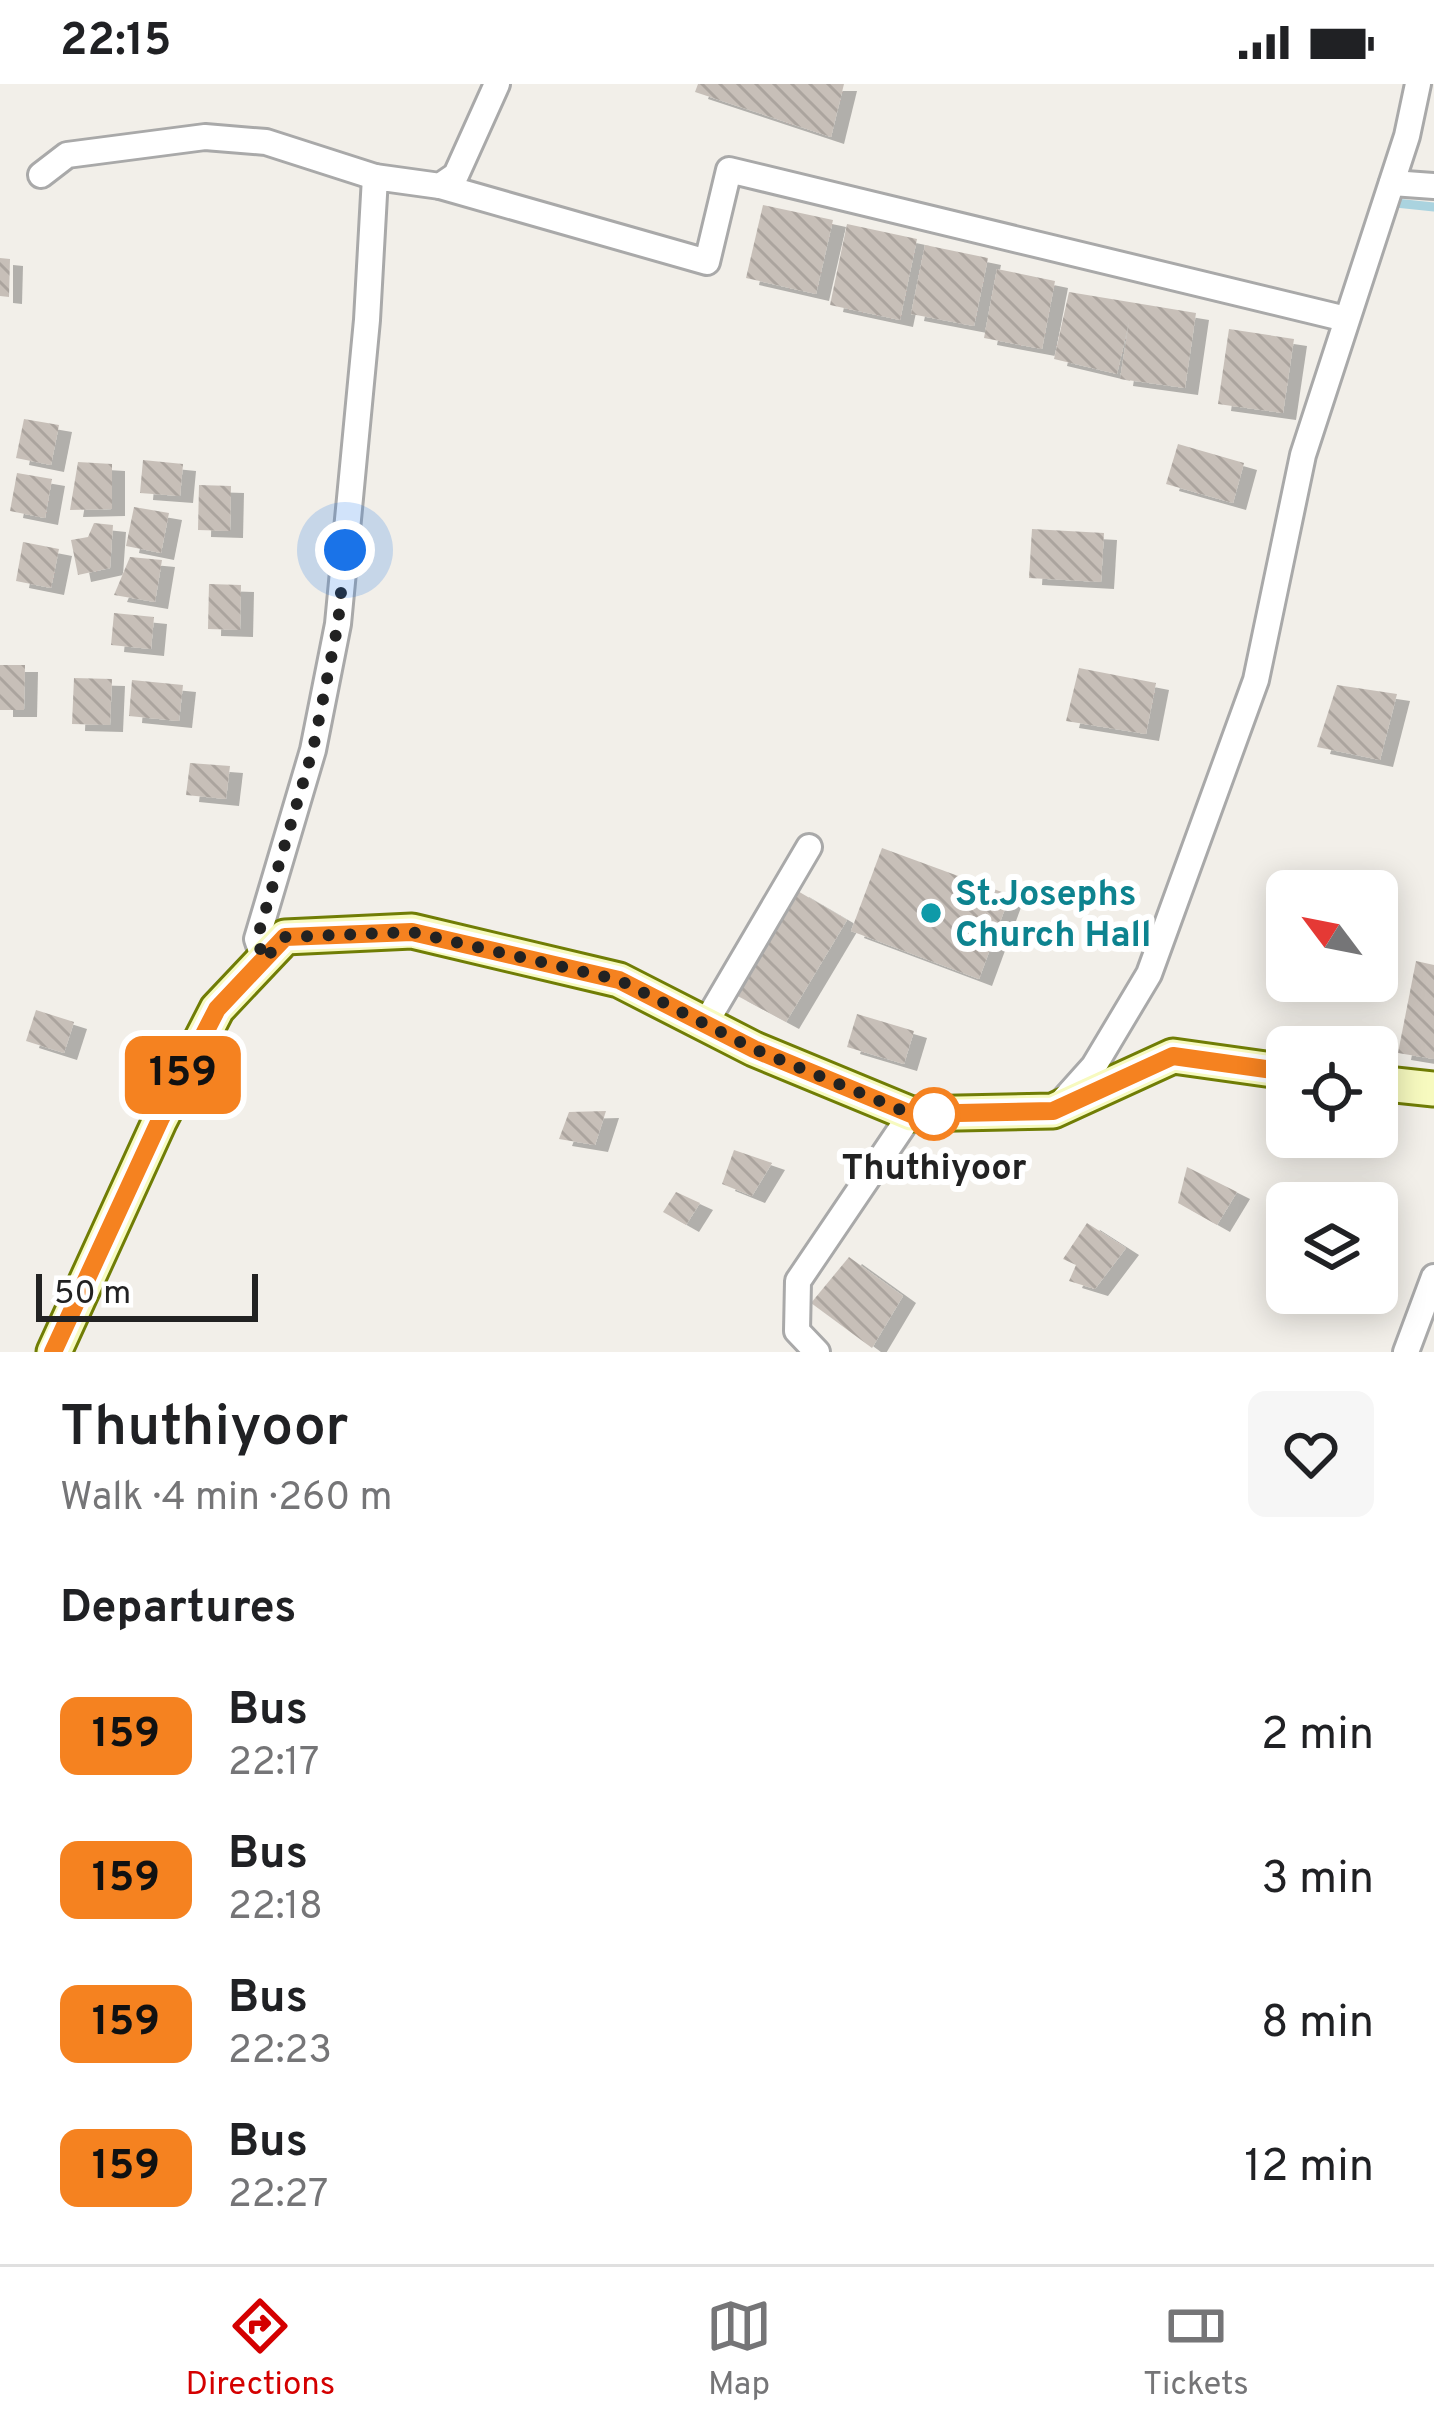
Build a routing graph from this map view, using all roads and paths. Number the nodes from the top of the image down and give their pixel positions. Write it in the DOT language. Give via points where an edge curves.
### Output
graph roads {
  1 [pos="497,84"];
  2 [pos="1418,84"];
  3 [pos="40,175"];
  4 [pos="375,176"];
  5 [pos="1392,183"];
  6 [pos="440,186"];
  7 [pos="1434,186"];
  8 [pos="1346,320"];
  9 [pos="809,847"];
  10 [pos="264,960"];
  11 [pos="705,1024"];
  12 [pos="1266,1069"];
  13 [pos="1398,1085"];
  14 [pos="1434,1089"];
  15 [pos="1053,1111"];
  16 [pos="911,1114"];
  17 [pos="1434,1277"];
  18 [pos="53,1352"];
  19 [pos="818,1352"];
  20 [pos="1406,1352"];
  1 -- 6 [label="street" via="456,175"];
  2 -- 5 [label="street"];
  3 -- 4 [label="street" via="67,155 205,137 266,142"];
  4 -- 6 [label="street"];
  4 -- 10 [label="street" via="338,624 313,749 257,939"];
  5 -- 7 [label="street"];
  5 -- 8 [label="street"];
  6 -- 8 [label="street" via="707,262 729,170"];
  8 -- 15 [label="street" via="1303,454 1256,680 1149,974 1094,1066"];
  9 -- 11 [label="street"];
  10 -- 11 [label="main road" via="285,937 412,932 619,980"];
  10 -- 18 [label="main road" via="217,1009"];
  11 -- 16 [label="main road"];
  12 -- 15 [label="main road" via="1173,1056"];
  13 -- 14 [label="main road"];
  15 -- 16 [label="main road"];
  16 -- 19 [label="street" via="798,1281 797,1331"];
  17 -- 20 [label="street"];
}
